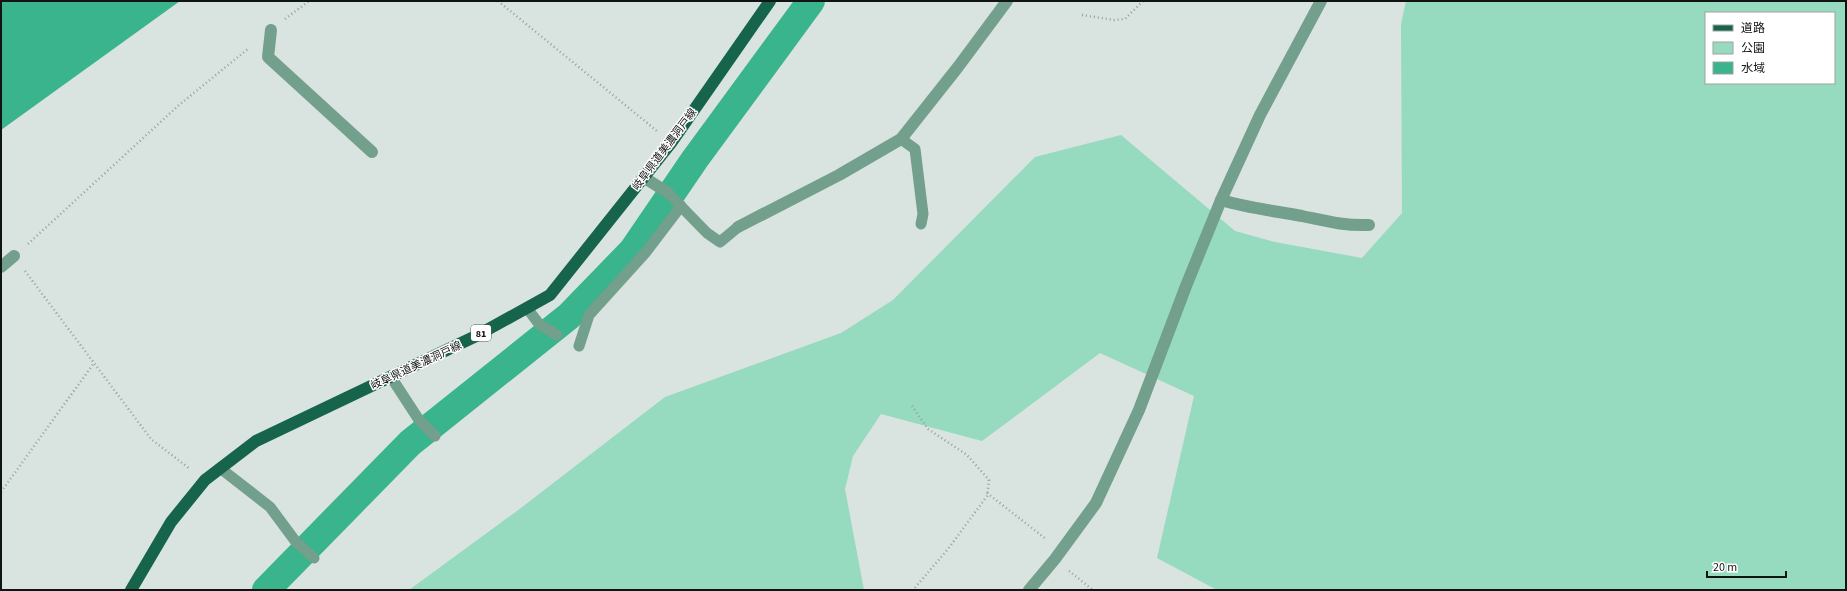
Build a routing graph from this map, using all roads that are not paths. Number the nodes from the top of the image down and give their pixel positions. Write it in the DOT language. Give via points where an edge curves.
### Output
graph roads {
  1 [pos="770,1"];
  2 [pos="1007,1"];
  3 [pos="1321,1"];
  4 [pos="271,30"];
  5 [pos="901,139"];
  6 [pos="372,152"];
  7 [pos="643,177"];
  8 [pos="667,192"];
  9 [pos="1221,200"];
  10 [pos="681,206"];
  11 [pos="921,224"];
  12 [pos="1369,225"];
  13 [pos="738,227"];
  14 [pos="14,256"];
  15 [pos="1,267"];
  16 [pos="527,308"];
  17 [pos="556,336"];
  18 [pos="579,346"];
  19 [pos="391,377"];
  20 [pos="435,436"];
  21 [pos="220,468"];
  22 [pos="314,558"];
  23 [pos="131,590"];
  24 [pos="1029,590"];
  1 -- 7 [label="main road, 岐阜県道美濃洞戸線 / 81" via="671,142"];
  2 -- 5 [label="street"];
  3 -- 9 [label="street" via="1260,115"];
  4 -- 6 [label="street" via="268,57"];
  5 -- 11 [label="lane" via="915,149 923,214"];
  5 -- 13 [label="street" via="839,175"];
  7 -- 8 [label="street"];
  7 -- 16 [label="main road, 岐阜県道美濃洞戸線 / 81" via="550,295"];
  8 -- 10 [label="lane"];
  9 -- 12 [label="street" via="1245,208 1350,226"];
  9 -- 24 [label="street" via="1139,410 1096,503"];
  10 -- 13 [label="lane" via="707,233 720,242"];
  10 -- 18 [label="lane" via="646,252 589,314"];
  14 -- 15 [label="street"];
  16 -- 17 [label="lane" via="539,324"];
  16 -- 19 [label="main road, 岐阜県道美濃洞戸線 / 81"];
  19 -- 20 [label="lane" via="419,420"];
  19 -- 21 [label="main road, 岐阜県道美濃洞戸線 / 81" via="256,441"];
  21 -- 22 [label="lane" via="270,508 296,542"];
  21 -- 23 [label="main road, 岐阜県道美濃洞戸線 / 81" via="205,480 171,522"];
}
